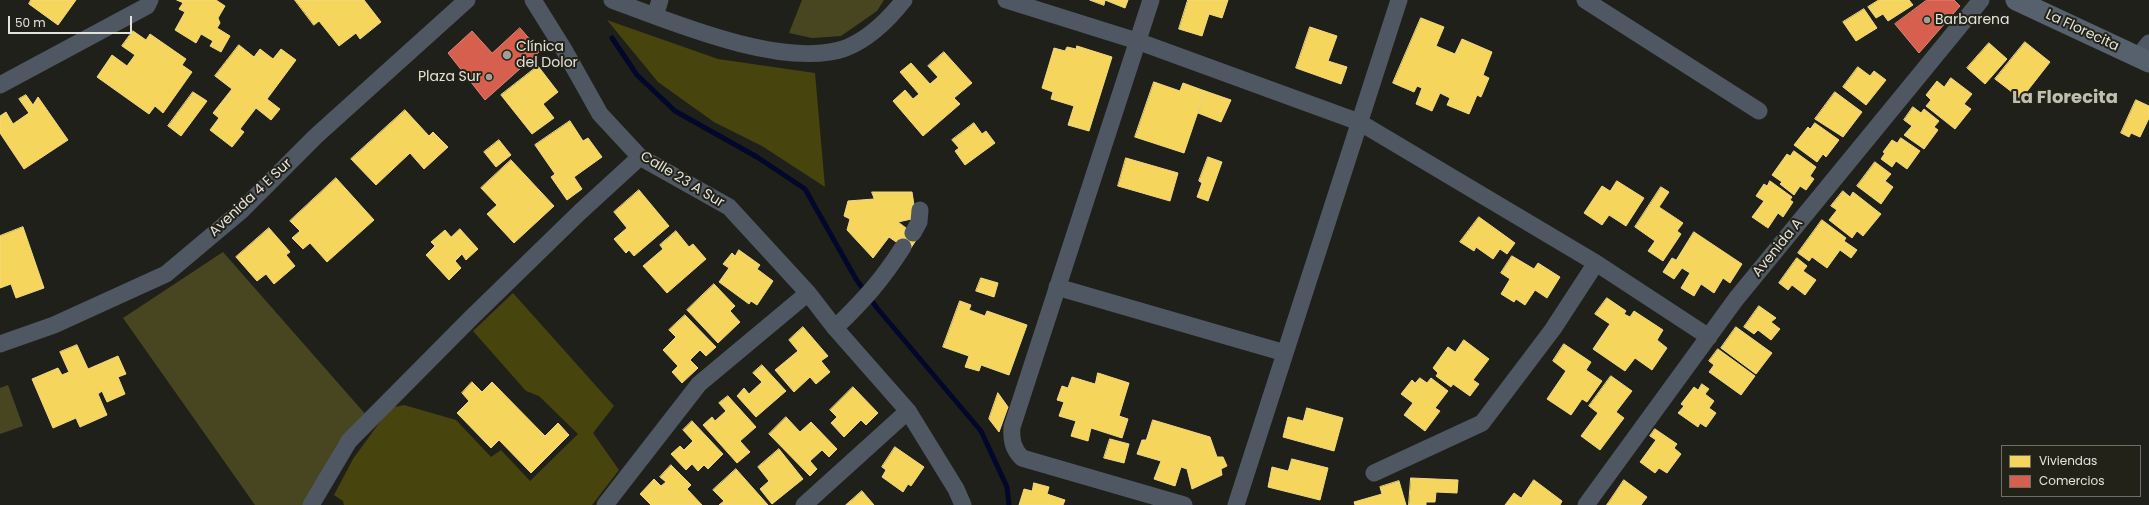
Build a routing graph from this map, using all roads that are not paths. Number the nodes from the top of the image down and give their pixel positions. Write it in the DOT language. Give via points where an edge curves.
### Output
graph roads {
  1 [pos="467,0"];
  2 [pos="533,0"];
  3 [pos="612,0"];
  4 [pos="660,0"];
  5 [pos="904,0"];
  6 [pos="1006,0"];
  7 [pos="1151,0"];
  8 [pos="1399,0"];
  9 [pos="1585,0"];
  10 [pos="1981,0"];
  11 [pos="2016,0"];
  12 [pos="145,2"];
  13 [pos="655,16"];
  14 [pos="1137,41"];
  15 [pos="2145,54"];
  16 [pos="0,85"];
  17 [pos="1759,111"];
  18 [pos="1359,122"];
  19 [pos="640,157"];
  20 [pos="920,210"];
  21 [pos="913,233"];
  22 [pos="903,247"];
  23 [pos="1596,263"];
  24 [pos="1057,286"];
  25 [pos="808,293"];
  26 [pos="835,328"];
  27 [pos="1709,337"];
  28 [pos="0,344"];
  29 [pos="1285,353"];
  30 [pos="908,411"];
  31 [pos="1374,473"];
  32 [pos="311,505"];
  33 [pos="605,505"];
  34 [pos="804,505"];
  35 [pos="963,505"];
  36 [pos="1184,505"];
  37 [pos="1236,505"];
  38 [pos="1586,505"];
  1 -- 28 [label="street, Avenida 4 E Sur" via="316,136 241,211 166,274 54,325"];
  2 -- 19 [label="street, Calle 23 A Sur" via="600,114"];
  3 -- 13 [label="street"];
  4 -- 13 [label="street"];
  5 -- 13 [label="street" via="870,34 846,48 815,54 760,48 695,31"];
  6 -- 14 [label="street"];
  7 -- 14 [label="street"];
  8 -- 18 [label="street"];
  9 -- 17 [label="street"];
  10 -- 27 [label="street, Avenida A" via="1736,299"];
  11 -- 15 [label="main road, La Florecita"];
  12 -- 16 [label="street"];
  14 -- 18 [label="street"];
  14 -- 24 [label="street"];
  18 -- 23 [label="street"];
  18 -- 29 [label="street"];
  19 -- 25 [label="street, Calle 23 A Sur" via="729,207"];
  19 -- 32 [label="street" via="471,318 349,442"];
  20 -- 21 [label="street"];
  22 -- 26 [label="street" via="883,279"];
  23 -- 27 [label="street"];
  23 -- 31 [label="street" via="1553,329 1482,423"];
  24 -- 29 [label="street"];
  24 -- 36 [label="street" via="1012,427 1012,444 1022,458"];
  25 -- 26 [label="street, Calle 23 A Sur"];
  25 -- 33 [label="street" via="699,384"];
  26 -- 30 [label="street, Calle 23 A Sur"];
  27 -- 38 [label="street, Avenida A"];
  29 -- 37 [label="street"];
  30 -- 34 [label="street"];
  30 -- 35 [label="street, Calle 23 A Sur" via="956,489"];
}
